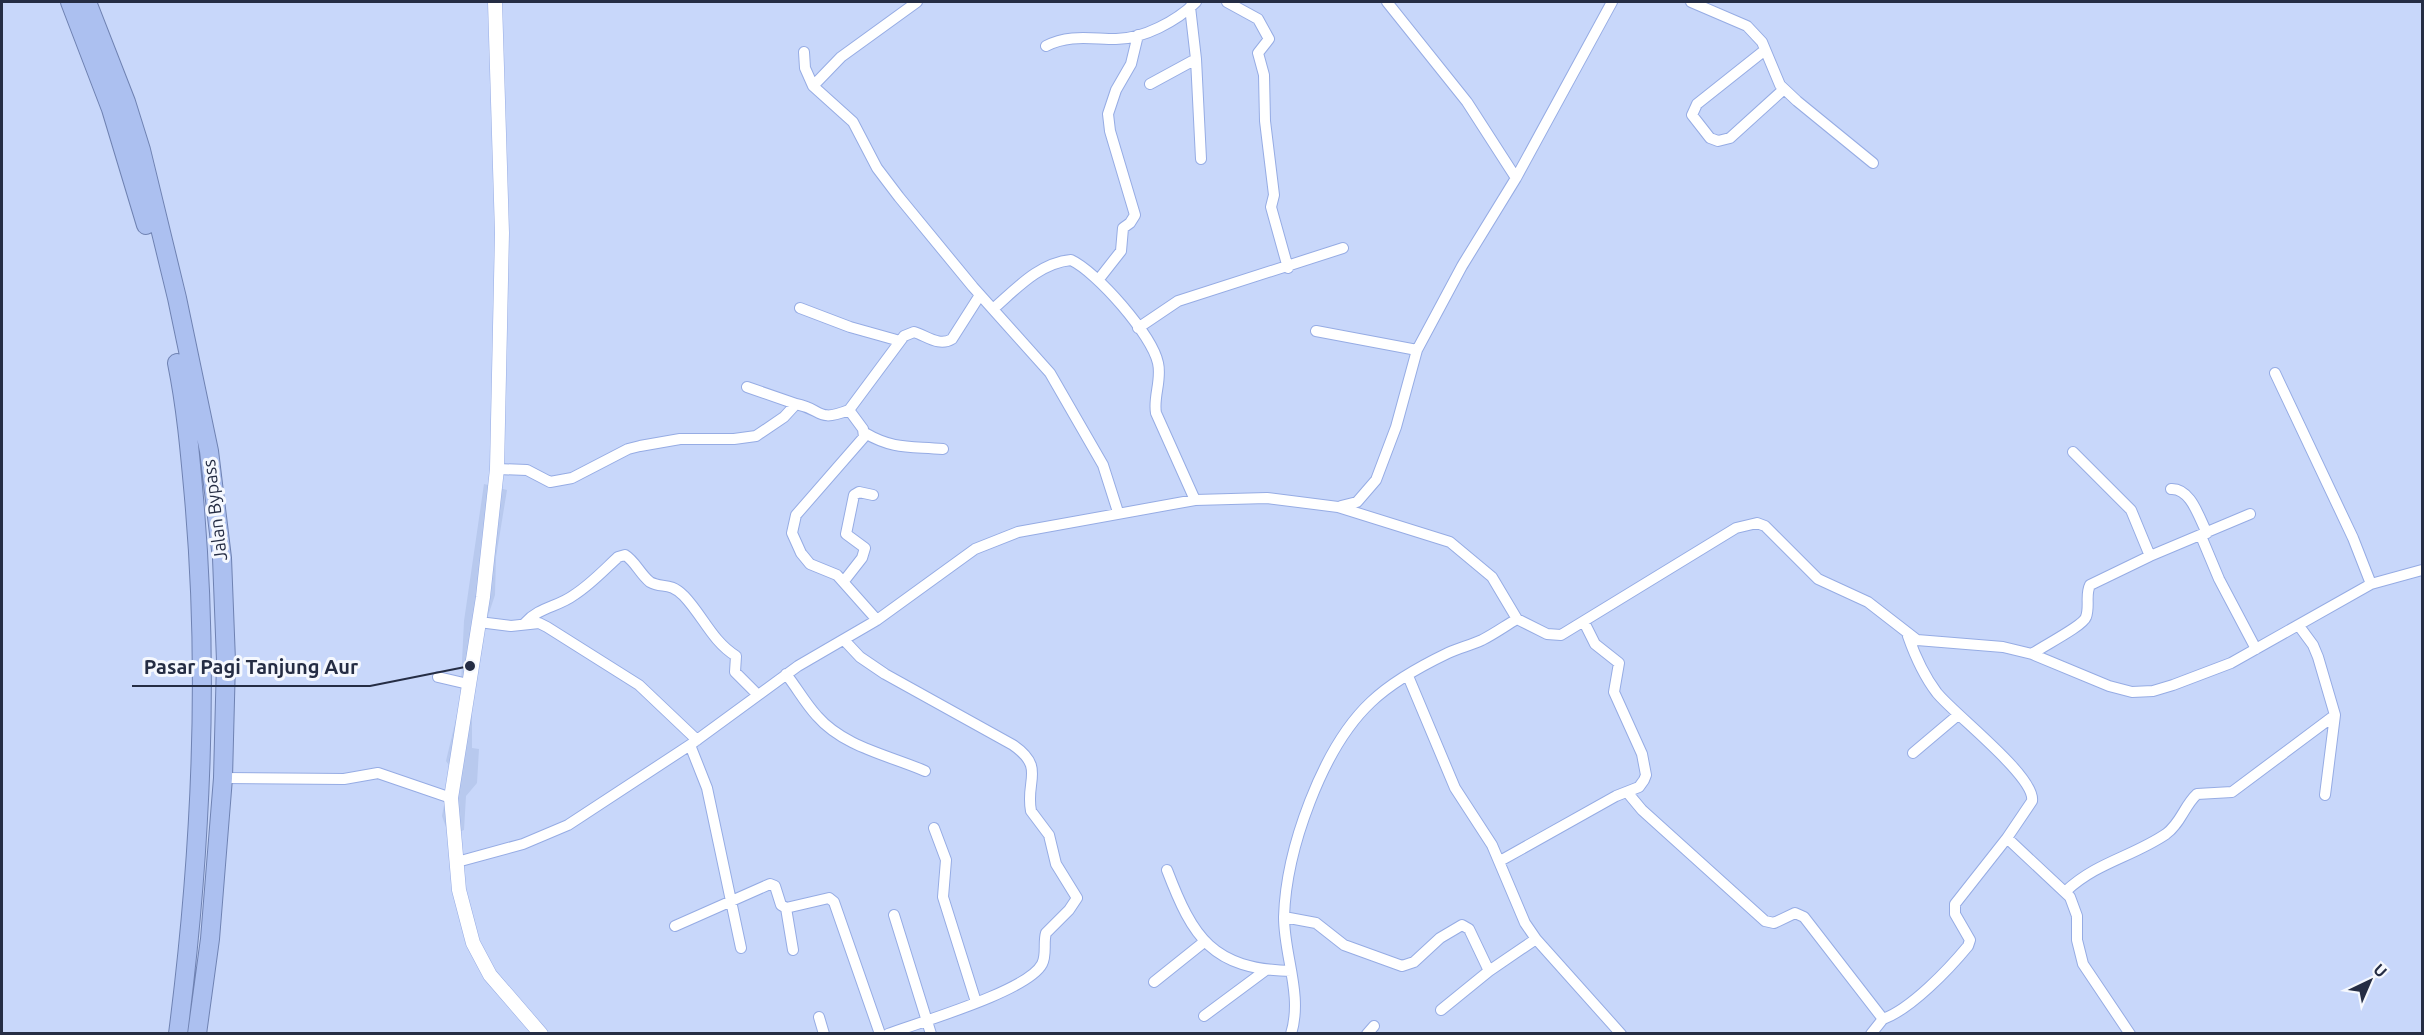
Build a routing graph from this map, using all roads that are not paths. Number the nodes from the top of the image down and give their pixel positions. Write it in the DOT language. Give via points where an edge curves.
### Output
graph roads {
  1 [pos="70,2"];
  2 [pos="87,2"];
  3 [pos="495,2"];
  4 [pos="917,2"];
  5 [pos="1227,2"];
  6 [pos="1387,2"];
  7 [pos="1612,2"];
  8 [pos="1691,2"];
  9 [pos="1193,4"];
  10 [pos="1138,35"];
  11 [pos="1046,46"];
  12 [pos="1765,50"];
  13 [pos="804,52"];
  14 [pos="1196,59"];
  15 [pos="1150,84"];
  16 [pos="813,86"];
  17 [pos="1784,89"];
  18 [pos="1201,159"];
  19 [pos="1873,163"];
  20 [pos="1516,178"];
  21 [pos="1343,248"];
  22 [pos="1288,268"];
  23 [pos="1099,279"];
  24 [pos="980,295"];
  25 [pos="800,308"];
  26 [pos="993,309"];
  27 [pos="1138,328"];
  28 [pos="1316,331"];
  29 [pos="900,341"];
  30 [pos="1417,350"];
  31 [pos="2275,373"];
  32 [pos="747,387"];
  33 [pos="796,404"];
  34 [pos="849,410"];
  35 [pos="865,433"];
  36 [pos="943,449"];
  37 [pos="2073,452"];
  38 [pos="497,469"];
  39 [pos="2171,489"];
  40 [pos="873,495"];
  41 [pos="1195,500"];
  42 [pos="1338,507"];
  43 [pos="1118,512"];
  44 [pos="2250,514"];
  45 [pos="2204,535"];
  46 [pos="2150,556"];
  47 [pos="2422,570"];
  48 [pos="844,581"];
  49 [pos="2371,584"];
  50 [pos="1517,619"];
  51 [pos="877,620"];
  52 [pos="478,622"];
  53 [pos="1584,622"];
  54 [pos="525,623"];
  55 [pos="2299,626"];
  56 [pos="1908,636"];
  57 [pos="844,640"];
  58 [pos="2256,649"];
  59 [pos="2032,654"];
  60 [pos="786,674"];
  61 [pos="1408,676"];
  62 [pos="438,677"];
  63 [pos="468,684"];
  64 [pos="758,695"];
  65 [pos="2335,714"];
  66 [pos="1958,715"];
  67 [pos="694,742"];
  68 [pos="1913,753"];
  69 [pos="925,771"];
  70 [pos="223,778"];
  71 [pos="1627,792"];
  72 [pos="2325,795"];
  73 [pos="451,798"];
  74 [pos="934,828"];
  75 [pos="2007,838"];
  76 [pos="1500,861"];
  77 [pos="457,862"];
  78 [pos="1167,870"];
  79 [pos="2066,891"];
  80 [pos="731,900"];
  81 [pos="786,908"];
  82 [pos="894,915"];
  83 [pos="1284,918"];
  84 [pos="675,926"];
  85 [pos="191,936"];
  86 [pos="210,939"];
  87 [pos="1536,939"];
  88 [pos="1204,942"];
  89 [pos="741,948"];
  90 [pos="793,950"];
  91 [pos="1266,970"];
  92 [pos="1291,971"];
  93 [pos="1489,971"];
  94 [pos="1154,982"];
  95 [pos="976,1002"];
  96 [pos="1441,1011"];
  97 [pos="1204,1016"];
  98 [pos="819,1017"];
  99 [pos="1883,1019"];
  100 [pos="926,1020"];
  101 [pos="178,1034"];
  102 [pos="197,1034"];
  103 [pos="541,1034"];
  104 [pos="824,1034"];
  105 [pos="880,1034"];
  106 [pos="888,1034"];
  107 [pos="930,1034"];
  108 [pos="1291,1034"];
  109 [pos="1621,1034"];
  110 [pos="1871,1034"];
  111 [pos="2130,1034"];
  1 -- 85 [label="highway, Jalan Bypass" via="111,109 140,205 181,380 197,532 202,632 202,767"];
  2 -- 70 [label="highway, Jalan Bypass" via="141,150 209,451 222,558 226,662"];
  3 -- 38 [label="street" via="502,233"];
  4 -- 16 [label="street" via="841,57"];
  5 -- 22 [label="street" via="1258,19 1269,39 1258,53 1264,75 1274,195 1272,215"];
  6 -- 20 [label="street" via="1467,102"];
  7 -- 20 [label="street"];
  8 -- 12 [label="street" via="1747,26"];
  9 -- 10 [label="street" via="1167,23"];
  9 -- 14 [label="street"];
  10 -- 11 [label="street" via="1118,39 1083,36"];
  10 -- 23 [label="street" via="1131,64 1108,114 1112,141 1135,215 1122,228 1118,256"];
  12 -- 17 [label="street"];
  12 -- 17 [label="street" via="1697,104 1692,115 1710,138 1724,141"];
  13 -- 16 [label="street" via="805,68"];
  14 -- 15 [label="street"];
  14 -- 18 [label="street"];
  16 -- 24 [label="street" via="853,122 877,168"];
  17 -- 19 [label="street"];
  20 -- 30 [label="street"];
  21 -- 22 [label="street"];
  22 -- 27 [label="street" via="1178,301"];
  23 -- 26 [label="street" via="1071,260 1057,261"];
  23 -- 27 [label="street"];
  24 -- 26 [label="street"];
  24 -- 29 [label="street" via="947,342 914,332"];
  25 -- 29 [label="street"];
  26 -- 43 [label="street" via="1050,373 1103,465"];
  27 -- 41 [label="street" via="1150,342 1159,367 1156,414"];
  28 -- 30 [label="street"];
  29 -- 34 [label="street"];
  30 -- 42 [label="street" via="1396,427 1376,480 1357,502"];
  31 -- 49 [label="street" via="2354,538"];
  32 -- 33 [label="street"];
  33 -- 34 [label="street" via="827,417"];
  33 -- 38 [label="street" via="756,436 680,439 640,446 572,478 550,482 527,470"];
  34 -- 35 [label="street"];
  35 -- 36 [label="street" via="887,445"];
  35 -- 48 [label="street" via="793,524 795,542 810,564 830,570"];
  37 -- 46 [label="street" via="2131,510"];
  38 -- 52 [label="street"];
  39 -- 45 [label="street" via="2186,494"];
  40 -- 48 [label="street" via="854,495 846,534 866,548"];
  41 -- 42 [label="street" via="1267,498"];
  41 -- 43 [label="street"];
  42 -- 50 [label="street" via="1450,542 1492,577"];
  43 -- 51 [label="street" via="1000,537 975,549"];
  44 -- 45 [label="street"];
  45 -- 46 [label="street"];
  45 -- 58 [label="street" via="2219,579"];
  46 -- 59 [label="street" via="2090,585 2084,622"];
  47 -- 49 [label="street"];
  48 -- 51 [label="street"];
  49 -- 55 [label="street"];
  50 -- 53 [label="street" via="1547,634 1561,635"];
  50 -- 61 [label="street"];
  51 -- 57 [label="street"];
  52 -- 54 [label="street" via="511,626"];
  52 -- 63 [label="street"];
  53 -- 56 [label="street" via="1736,528 1757,524 1771,530 1818,579 1868,602"];
  53 -- 71 [label="street" via="1595,644 1619,663 1614,692 1642,754 1644,780"];
  54 -- 64 [label="street" via="540,610 575,595 624,555 652,583 675,587 684,596 717,642 736,656 734,671"];
  54 -- 67 [label="street" via="548,627 639,685"];
  55 -- 58 [label="street"];
  55 -- 65 [label="street" via="2316,651"];
  56 -- 59 [label="street" via="1926,642 2003,647"];
  56 -- 66 [label="street" via="1931,684"];
  57 -- 60 [label="street"];
  57 -- 95 [label="street" via="873,667 1012,745 1026,754 1032,764 1031,811 1049,835 1056,864 1077,898 1045,935 1044,961 1038,970"];
  58 -- 59 [label="street" via="2173,685 2132,692"];
  60 -- 64 [label="street"];
  60 -- 69 [label="street" via="816,715 841,736"];
  61 -- 76 [label="street" via="1455,788"];
  61 -- 83 [label="street" via="1371,701 1321,772 1308,803"];
  62 -- 63 [label="street"];
  63 -- 73 [label="street"];
  64 -- 67 [label="street"];
  65 -- 72 [label="street"];
  65 -- 79 [label="street" via="2232,792 2197,794 2166,834 2090,871"];
  66 -- 68 [label="street"];
  66 -- 75 [label="street" via="2007,760 2031,789 2032,801"];
  67 -- 77 [label="street" via="568,825 522,844"];
  67 -- 80 [label="street"];
  70 -- 73 [label="street" via="344,779 378,773"];
  70 -- 86 [label="highway, Jalan Bypass"];
  71 -- 76 [label="street"];
  71 -- 99 [label="street" via="1764,921 1774,923 1795,913 1804,917"];
  73 -- 77 [label="street"];
  74 -- 95 [label="street" via="946,860 943,897"];
  75 -- 79 [label="street"];
  75 -- 99 [label="street" via="1955,904 1955,914 1970,940 1968,946 1911,1001"];
  76 -- 87 [label="street" via="1525,923"];
  77 -- 103 [label="street" via="459,890 473,943 490,975"];
  78 -- 88 [label="street" via="1186,918"];
  79 -- 111 [label="street" via="2077,916 2083,964"];
  80 -- 81 [label="street" via="772,884"];
  80 -- 84 [label="street"];
  80 -- 89 [label="street"];
  81 -- 90 [label="street"];
  81 -- 105 [label="street" via="826,898 834,902"];
  82 -- 100 [label="street"];
  83 -- 92 [label="street"];
  83 -- 93 [label="street" via="1316,923 1344,945 1402,966 1414,962 1440,938 1462,925 1469,929"];
  85 -- 86 [label="highway"];
  85 -- 101 [label="highway, Jalan Bypass"];
  86 -- 102 [label="highway, Jalan Bypass"];
  87 -- 93 [label="street"];
  87 -- 109 [label="street"];
  88 -- 91 [label="street" via="1235,962"];
  88 -- 94 [label="street"];
  91 -- 92 [label="street"];
  91 -- 97 [label="street"];
  92 -- 108 [label="street" via="1295,1002"];
  93 -- 96 [label="street"];
  95 -- 100 [label="street"];
  98 -- 104 [label="street"];
  99 -- 110 [label="street"];
  100 -- 106 [label="street"];
  100 -- 107 [label="street"];
}
